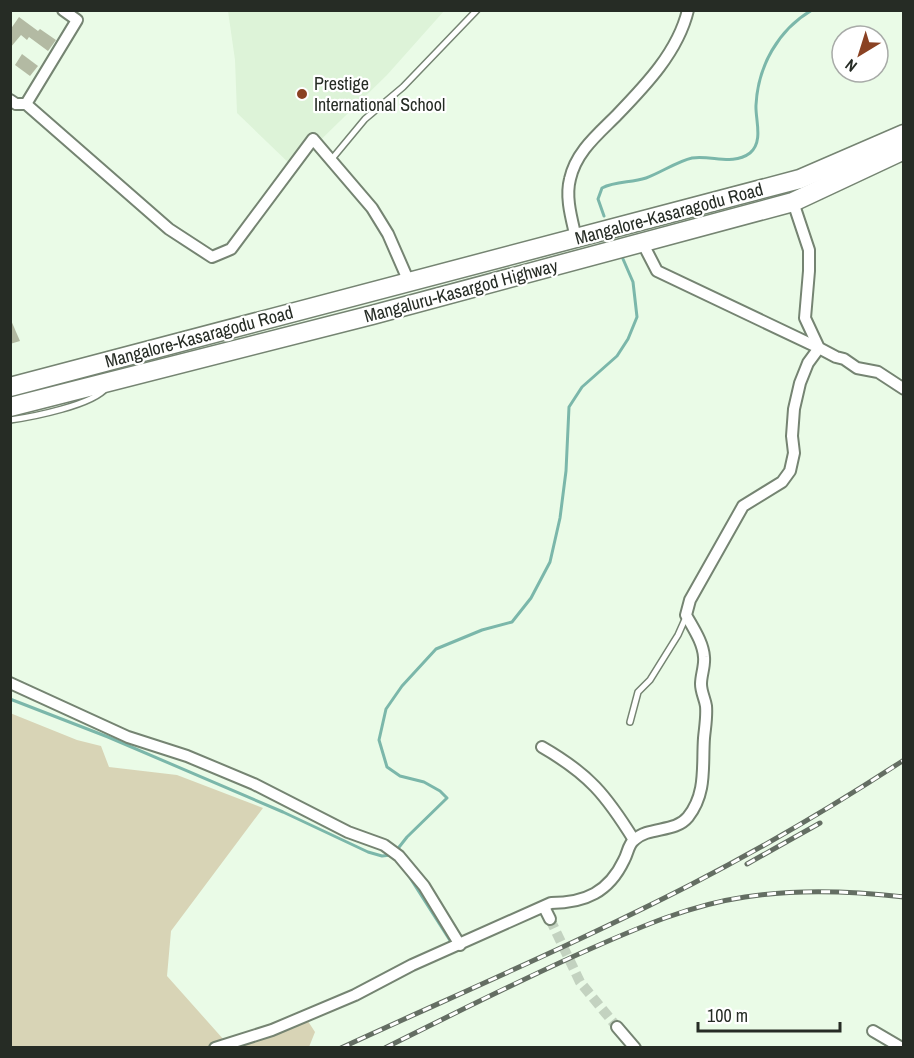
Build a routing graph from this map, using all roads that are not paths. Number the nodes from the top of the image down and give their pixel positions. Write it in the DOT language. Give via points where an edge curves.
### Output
graph roads {
  1 [pos="63,10"];
  2 [pos="477,10"];
  3 [pos="688,10"];
  4 [pos="10,100"];
  5 [pos="26,104"];
  6 [pos="903,134"];
  7 [pos="903,150"];
  8 [pos="331,160"];
  9 [pos="794,202"];
  10 [pos="576,238"];
  11 [pos="642,242"];
  12 [pos="409,282"];
  13 [pos="819,348"];
  14 [pos="110,382"];
  15 [pos="10,387"];
  16 [pos="903,389"];
  17 [pos="10,407"];
  18 [pos="10,420"];
  19 [pos="686,615"];
  20 [pos="10,683"];
  21 [pos="630,722"];
  22 [pos="542,747"];
  23 [pos="634,840"];
  24 [pos="544,907"];
  25 [pos="550,919"];
  26 [pos="460,945"];
  27 [pos="617,1027"];
  28 [pos="873,1031"];
  29 [pos="215,1047"];
  30 [pos="635,1047"];
  31 [pos="902,1047"];
  1 -- 5 [label="street" via="77,20"];
  2 -- 8 [label="lane" via="403,87 365,119"];
  3 -- 10 [label="street" via="677,42 639,92 582,150 570,179 569,204"];
  4 -- 5 [label="street"];
  5 -- 8 [label="street" via="169,230 212,257 231,249 313,139"];
  6 -- 10 [label="highway, Mangalore-Kasaragodu Road" via="800,179"];
  7 -- 9 [label="highway, Mangaluru-Kasargod Highway"];
  8 -- 12 [label="street" via="372,208"];
  9 -- 11 [label="highway, Mangaluru-Kasargod Highway"];
  9 -- 13 [label="street" via="809,250 805,318"];
  10 -- 12 [label="highway, Mangalore-Kasaragodu Road"];
  11 -- 13 [label="street" via="657,271"];
  11 -- 14 [label="highway, Mangaluru-Kasargod Highway"];
  12 -- 15 [label="highway, Mangalore-Kasaragodu Road"];
  13 -- 16 [label="street" via="857,368 878,372"];
  13 -- 19 [label="street" via="800,383 794,409 790,471 782,482 743,506 690,600"];
  14 -- 17 [label="highway, Mangaluru-Kasargod Highway"];
  14 -- 18 [label="lane" via="103,393 76,404"];
  19 -- 21 [label="lane" via="650,680 638,692"];
  19 -- 23 [label="street" via="704,657 701,686 707,720 702,788 687,819"];
  20 -- 26 [label="street" via="128,737 254,784 395,853 424,886"];
  22 -- 23 [label="street" via="586,776"];
  23 -- 24 [label="street" via="615,875 603,888 587,899"];
  24 -- 25 [label="street"];
  24 -- 26 [label="street"];
  26 -- 29 [label="street" via="272,1030"];
  27 -- 30 [label="street"];
  28 -- 31 [label="street"];
}
